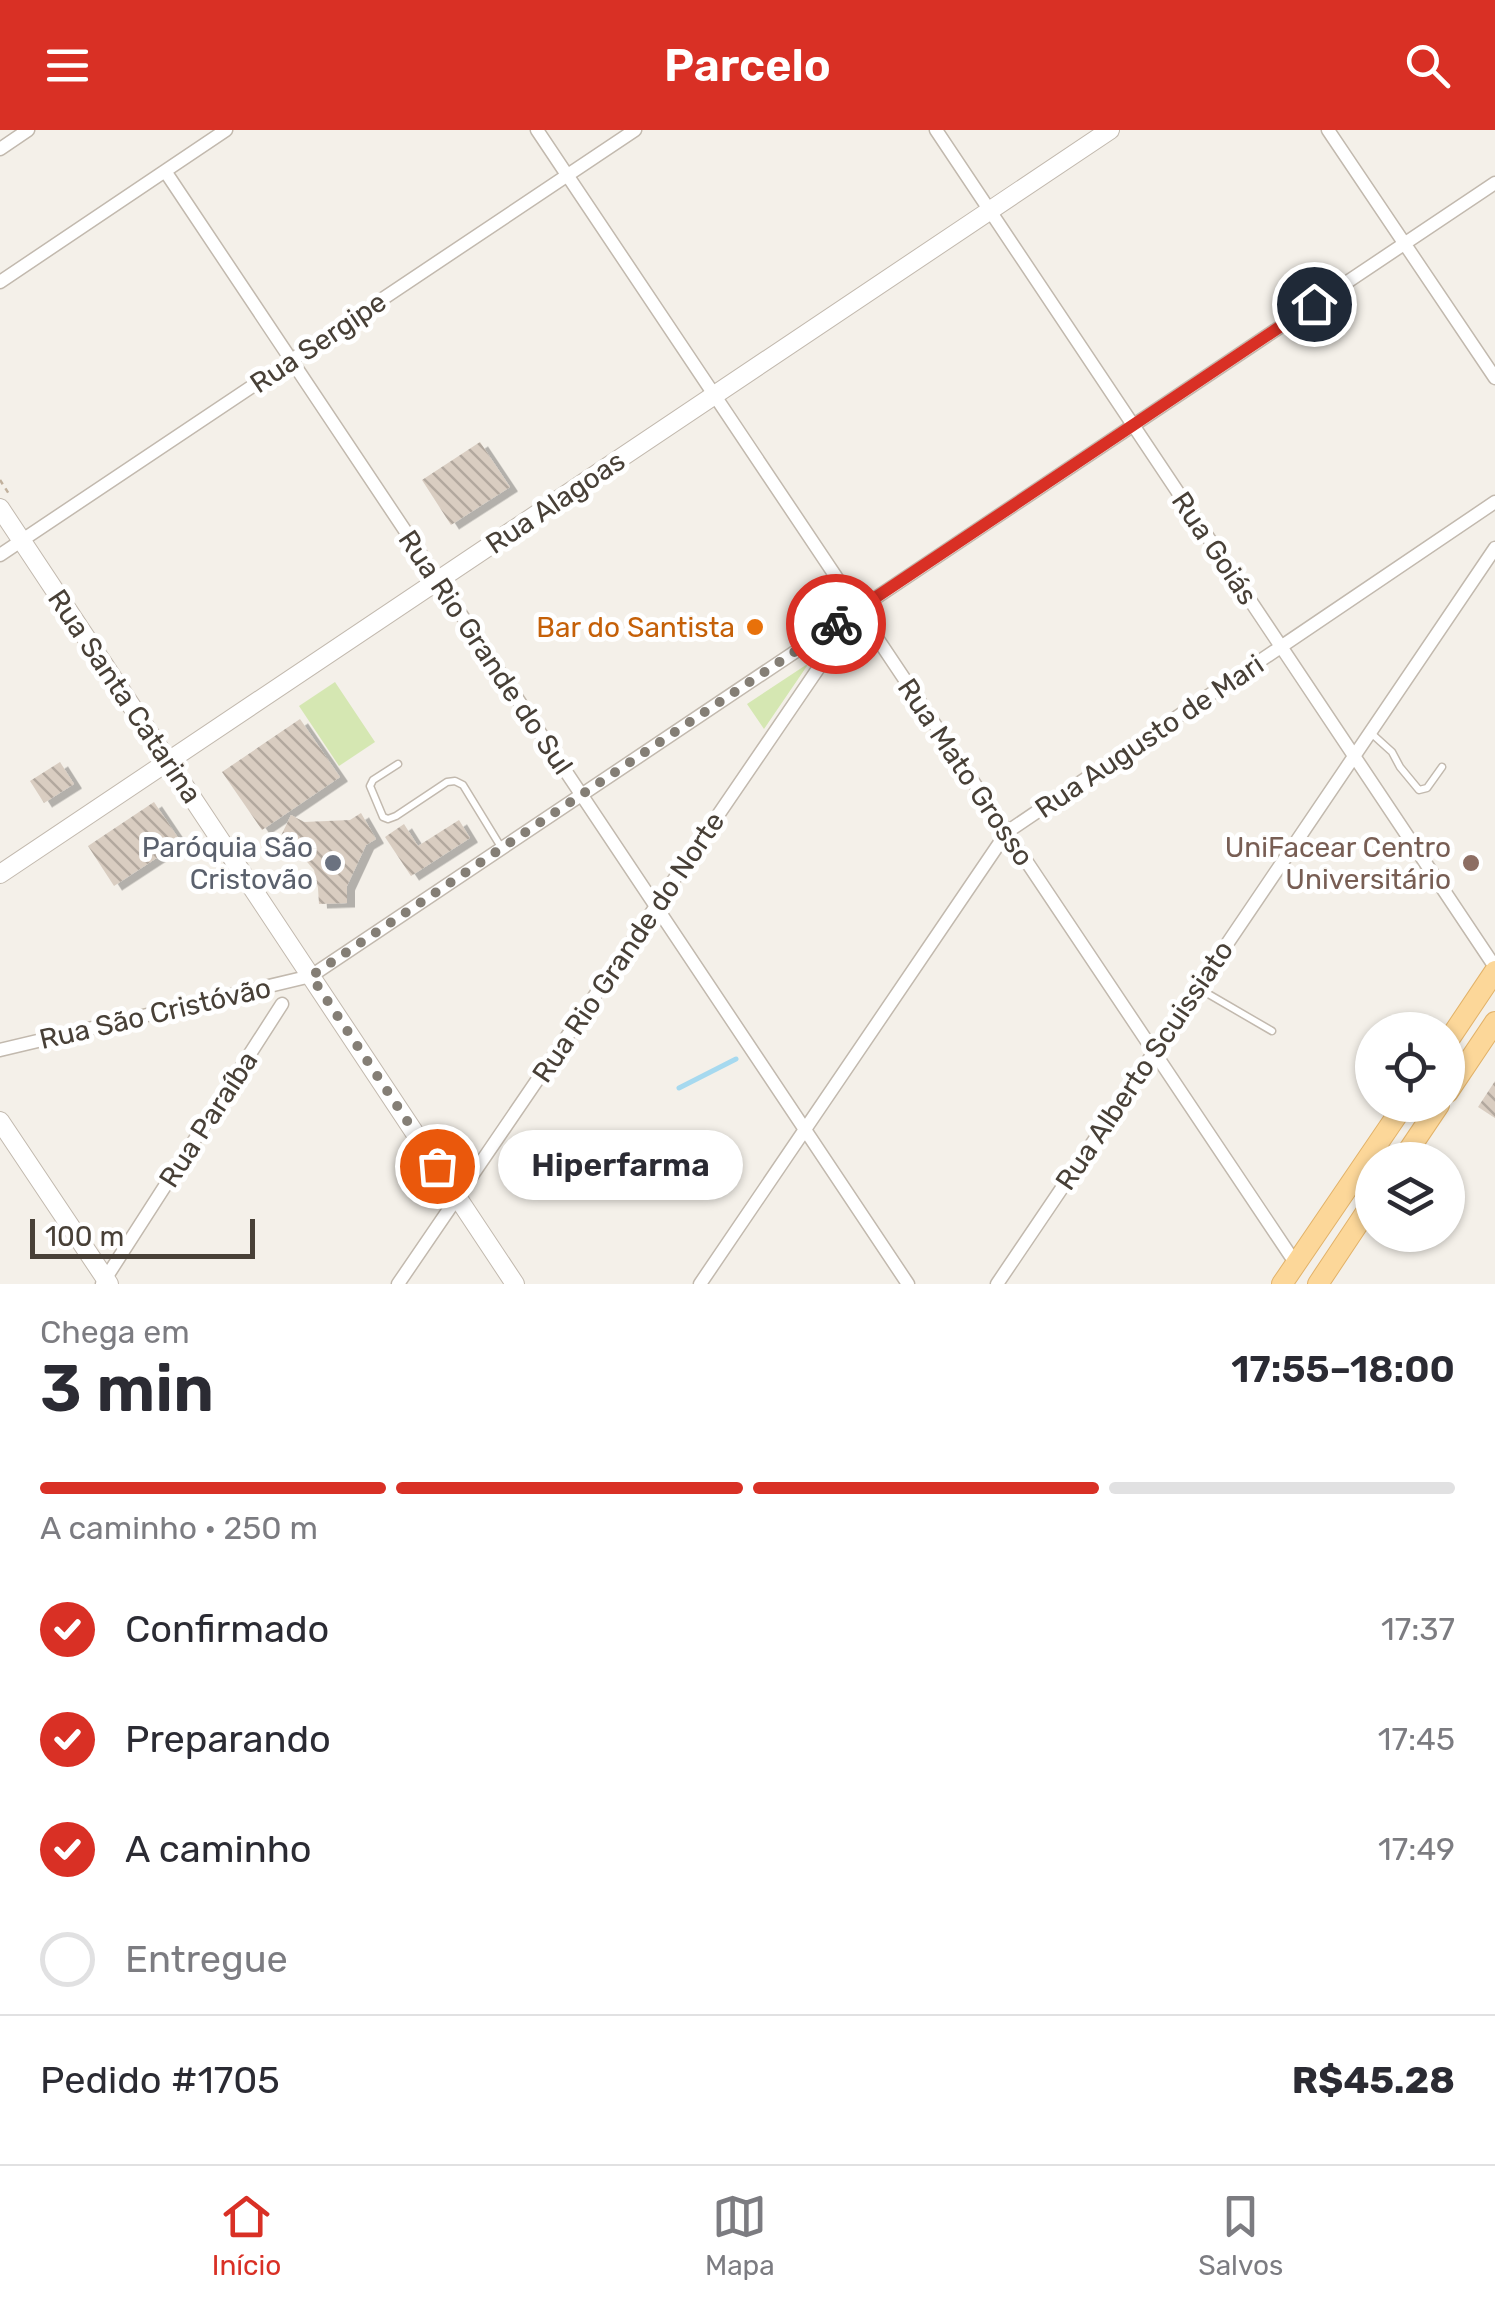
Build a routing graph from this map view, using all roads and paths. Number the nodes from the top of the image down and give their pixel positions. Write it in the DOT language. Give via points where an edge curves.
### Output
graph roads {
  1 [pos="28,130"];
  2 [pos="226,130"];
  3 [pos="537,130"];
  4 [pos="635,130"];
  5 [pos="936,130"];
  6 [pos="1110,130"];
  7 [pos="1328,130"];
  8 [pos="0,149"];
  9 [pos="165,170"];
  10 [pos="567,175"];
  11 [pos="1495,183"];
  12 [pos="990,211"];
  13 [pos="1404,243"];
  14 [pos="0,282"];
  15 [pos="291,360"];
  16 [pos="1495,378"];
  17 [pos="714,395"];
  18 [pos="1133,425"];
  19 [pos="1495,502"];
  20 [pos="0,508"];
  21 [pos="22,540"];
  22 [pos="1495,548"];
  23 [pos="0,555"];
  24 [pos="438,580"];
  25 [pos="858,610"];
  26 [pos="1281,647"];
  27 [pos="1370,732"];
  28 [pos="1354,755"];
  29 [pos="168,761"];
  30 [pos="398,764"];
  31 [pos="1442,767"];
  32 [pos="582,795"];
  33 [pos="1007,832"];
  34 [pos="502,848"];
  35 [pos="0,874"];
  36 [pos="656,906"];
  37 [pos="1495,969"];
  38 [pos="311,976"];
  39 [pos="1196,987"];
  40 [pos="282,1004"];
  41 [pos="1465,1014"];
  42 [pos="1495,1022"];
  43 [pos="1272,1032"];
  44 [pos="0,1050"];
  45 [pos="1153,1051"];
  46 [pos="1465,1067"];
  47 [pos="0,1121"];
  48 [pos="1392,1122"];
  49 [pos="1399,1122"];
  50 [pos="1428,1122"];
  51 [pos="805,1130"];
  52 [pos="1414,1142"];
  53 [pos="458,1197"];
  54 [pos="1355,1228"];
  55 [pos="1296,1264"];
  56 [pos="106,1282"];
  57 [pos="398,1284"];
  58 [pos="516,1284"];
  59 [pos="700,1284"];
  60 [pos="908,1284"];
  61 [pos="997,1284"];
  62 [pos="1282,1284"];
  63 [pos="1318,1284"];
  1 -- 8 [label="street"];
  2 -- 9 [label="street"];
  3 -- 10 [label="street, Rua Mato Grosso"];
  4 -- 10 [label="street, Rua Sergipe"];
  5 -- 12 [label="street, Rua Goiás"];
  6 -- 12 [label="street, Rua Alagoas"];
  7 -- 13 [label="street"];
  9 -- 14 [label="street"];
  9 -- 15 [label="street, Rua Rio Grande do Sul"];
  10 -- 15 [label="street, Rua Sergipe"];
  10 -- 17 [label="street, Rua Mato Grosso"];
  11 -- 13 [label="street"];
  12 -- 17 [label="street, Rua Alagoas"];
  12 -- 18 [label="street, Rua Goiás"];
  13 -- 16 [label="street"];
  13 -- 18 [label="street"];
  15 -- 21 [label="street, Rua Sergipe"];
  15 -- 24 [label="street, Rua Rio Grande do Sul"];
  17 -- 24 [label="street, Rua Alagoas"];
  17 -- 25 [label="street, Rua Mato Grosso"];
  18 -- 25 [label="street"];
  18 -- 26 [label="street, Rua Goiás"];
  19 -- 26 [label="street, Rua Augusto de Mari"];
  20 -- 21 [label="street, Rua Santa Catarina"];
  21 -- 23 [label="street, Rua Sergipe"];
  21 -- 29 [label="street, Rua Santa Catarina"];
  22 -- 27 [label="street, Rua Alberto Scuissiato"];
  24 -- 29 [label="street, Rua Alagoas"];
  24 -- 32 [label="street, Rua Rio Grande do Sul"];
  25 -- 32 [label="street"];
  25 -- 33 [label="street, Rua Mato Grosso"];
  25 -- 36 [label="street, Rua Rio Grande do Norte"];
  26 -- 28 [label="street, Rua Goiás"];
  26 -- 33 [label="street, Rua Augusto de Mari"];
  27 -- 28 [label="street, Rua Alberto Scuissiato"];
  27 -- 31 [label="lane" via="1419,790"];
  28 -- 37 [label="street, Rua Goiás"];
  28 -- 39 [label="street, Rua Alberto Scuissiato"];
  29 -- 35 [label="street, Rua Alagoas"];
  29 -- 38 [label="street, Rua Santa Catarina"];
  30 -- 34 [label="lane" via="370,786 384,817 454,781 464,784"];
  32 -- 34 [label="street"];
  32 -- 36 [label="street, Rua Rio Grande do Sul"];
  33 -- 45 [label="street, Rua Mato Grosso"];
  33 -- 51 [label="street, Rua Augusto de Mari"];
  34 -- 38 [label="street"];
  36 -- 51 [label="street, Rua Rio Grande do Sul"];
  36 -- 53 [label="street, Rua Rio Grande do Norte"];
  37 -- 41 [label="main road"];
  38 -- 44 [label="street, Rua São Cristóvão"];
  38 -- 53 [label="street, Rua Santa Catarina"];
  39 -- 43 [label="lane"];
  39 -- 45 [label="street, Rua Alberto Scuissiato"];
  40 -- 56 [label="street, Rua Paraíba"];
  42 -- 46 [label="main road"];
  45 -- 55 [label="street, Rua Mato Grosso"];
  45 -- 61 [label="street, Rua Alberto Scuissiato"];
  47 -- 56 [label="street"];
  48 -- 55 [label="main road"];
  49 -- 52 [label="main road"];
  50 -- 52 [label="main road"];
  51 -- 59 [label="street, Rua Augusto de Mari"];
  51 -- 60 [label="street, Rua Rio Grande do Sul"];
  53 -- 57 [label="street, Rua Rio Grande do Norte"];
  53 -- 58 [label="street, Rua Santa Catarina"];
  54 -- 63 [label="main road"];
  55 -- 62 [label="main road"];
}
